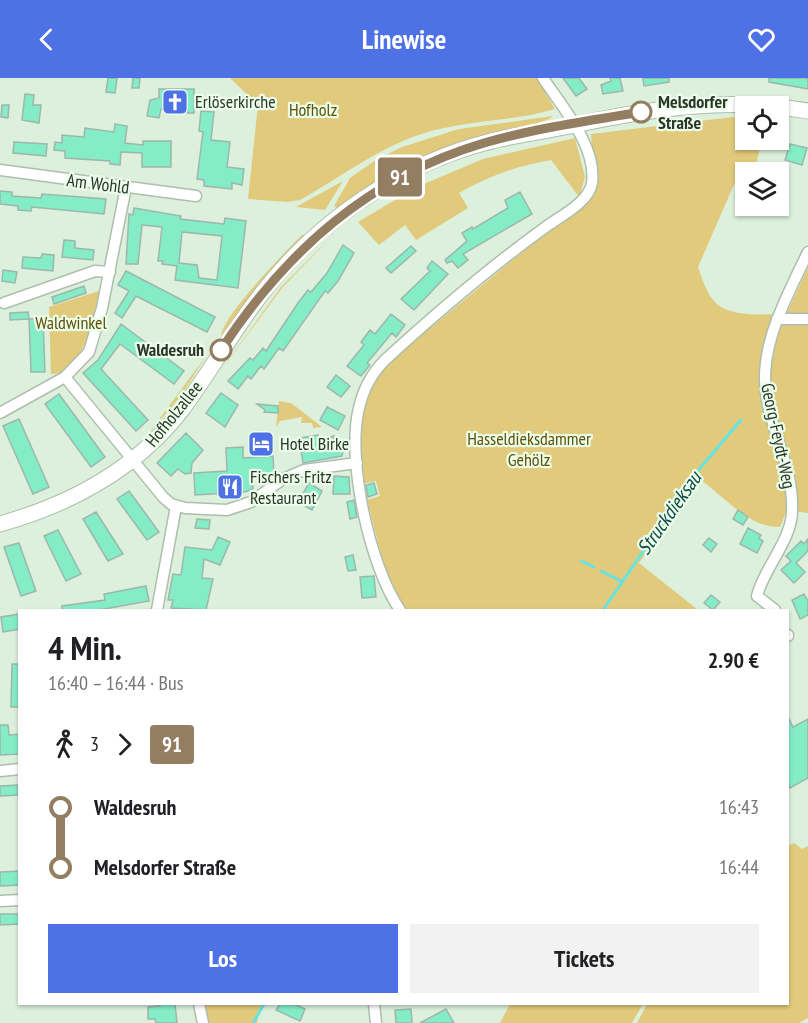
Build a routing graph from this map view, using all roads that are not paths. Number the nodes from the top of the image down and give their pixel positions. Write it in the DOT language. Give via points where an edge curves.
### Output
graph roads {
  1 [pos="543,78"];
  2 [pos="808,111"];
  3 [pos="575,125"];
  4 [pos="0,170"];
  5 [pos="126,187"];
  6 [pos="196,196"];
  7 [pos="808,252"];
  8 [pos="110,272"];
  9 [pos="4,303"];
  10 [pos="777,319"];
  11 [pos="808,319"];
  12 [pos="65,377"];
  13 [pos="0,413"];
  14 [pos="133,459"];
  15 [pos="357,464"];
  16 [pos="176,506"];
  17 [pos="0,524"];
  18 [pos="157,609"];
  19 [pos="399,609"];
  20 [pos="773,609"];
  21 [pos="18,770"];
  22 [pos="0,771"];
  23 [pos="18,900"];
  24 [pos="0,901"];
  25 [pos="199,1005"];
  26 [pos="374,1005"];
  27 [pos="203,1023"];
  28 [pos="376,1023"];
  1 -- 3 [label="street"];
  2 -- 3 [label="street, Hofholzallee" via="748,103 685,105"];
  3 -- 14 [label="street, Hofholzallee" via="461,150 407,173 366,197 285,265 250,307 181,411"];
  3 -- 15 [label="street" via="585,142 591,188 582,200 503,260 380,365 358,409"];
  4 -- 5 [label="street, Am Wohld"];
  5 -- 6 [label="street, Am Wohld"];
  5 -- 8 [label="street"];
  7 -- 10 [label="street, Georg-Feydt-Weg"];
  8 -- 9 [label="street" via="94,272"];
  8 -- 12 [label="street" via="92,345"];
  10 -- 11 [label="street"];
  10 -- 20 [label="street, Georg-Feydt-Weg" via="766,364 766,395 782,449 792,515 757,596"];
  12 -- 13 [label="street"];
  12 -- 14 [label="street"];
  14 -- 16 [label="street" via="167,501"];
  14 -- 17 [label="street, Hofholzallee" via="75,496"];
  15 -- 16 [label="street" via="304,470 237,508"];
  15 -- 19 [label="street" via="372,549"];
  16 -- 18 [label="street"];
  21 -- 22 [label="street"];
  23 -- 24 [label="street"];
  25 -- 27 [label="street"];
  26 -- 28 [label="street"];
}
